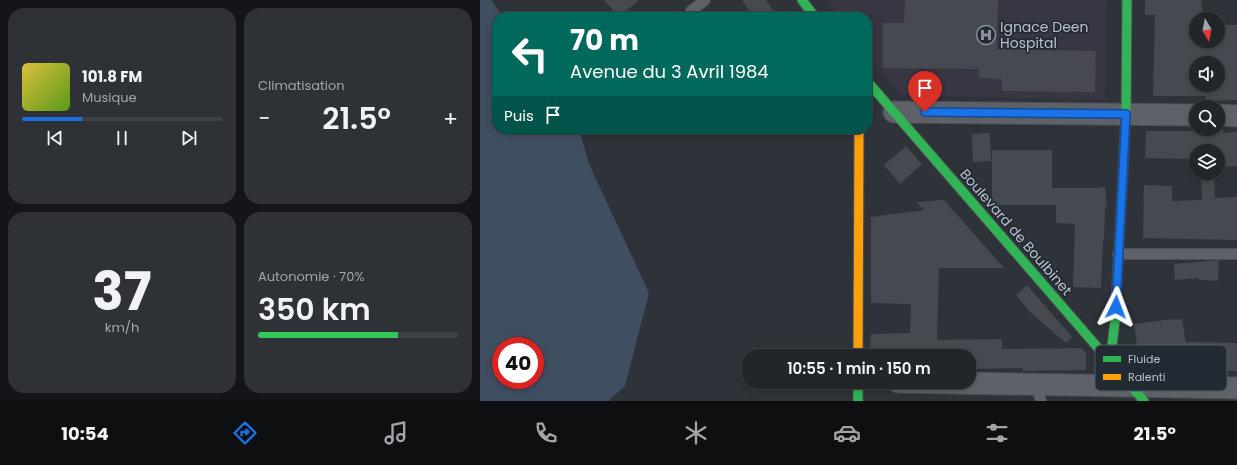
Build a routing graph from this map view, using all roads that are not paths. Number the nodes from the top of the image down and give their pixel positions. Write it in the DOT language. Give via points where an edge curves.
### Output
graph roads {
  1 [pos="705,0"];
  2 [pos="802,0"];
  3 [pos="1127,0"];
  4 [pos="691,11"];
  5 [pos="811,12"];
  6 [pos="872,87"];
  7 [pos="894,112"];
  8 [pos="1126,114"];
  9 [pos="1189,115"];
  10 [pos="1225,116"];
  11 [pos="1237,116"];
  12 [pos="859,134"];
  13 [pos="1118,254"];
  14 [pos="1237,254"];
  15 [pos="1095,345"];
  16 [pos="1112,345"];
  17 [pos="858,349"];
  18 [pos="976,388"];
  19 [pos="1237,388"];
  20 [pos="858,389"];
  21 [pos="1227,389"];
  22 [pos="1188,391"];
  23 [pos="1039,393"];
  24 [pos="1138,394"];
  25 [pos="858,401"];
  1 -- 4 [label="lane"];
  2 -- 5 [label="main road"];
  3 -- 8 [label="main road"];
  6 -- 7 [label="main road, Boulevard de Boulbinet"];
  7 -- 8 [label="street"];
  7 -- 15 [label="main road, Boulevard de Boulbinet"];
  8 -- 9 [label="street"];
  8 -- 13 [label="main road"];
  10 -- 11 [label="street"];
  12 -- 17 [label="main road"];
  13 -- 14 [label="lane"];
  13 -- 16 [label="main road"];
  18 -- 23 [label="street"];
  19 -- 21 [label="street"];
  20 -- 25 [label="main road"];
  22 -- 24 [label="street"];
  23 -- 24 [label="street"];
}
